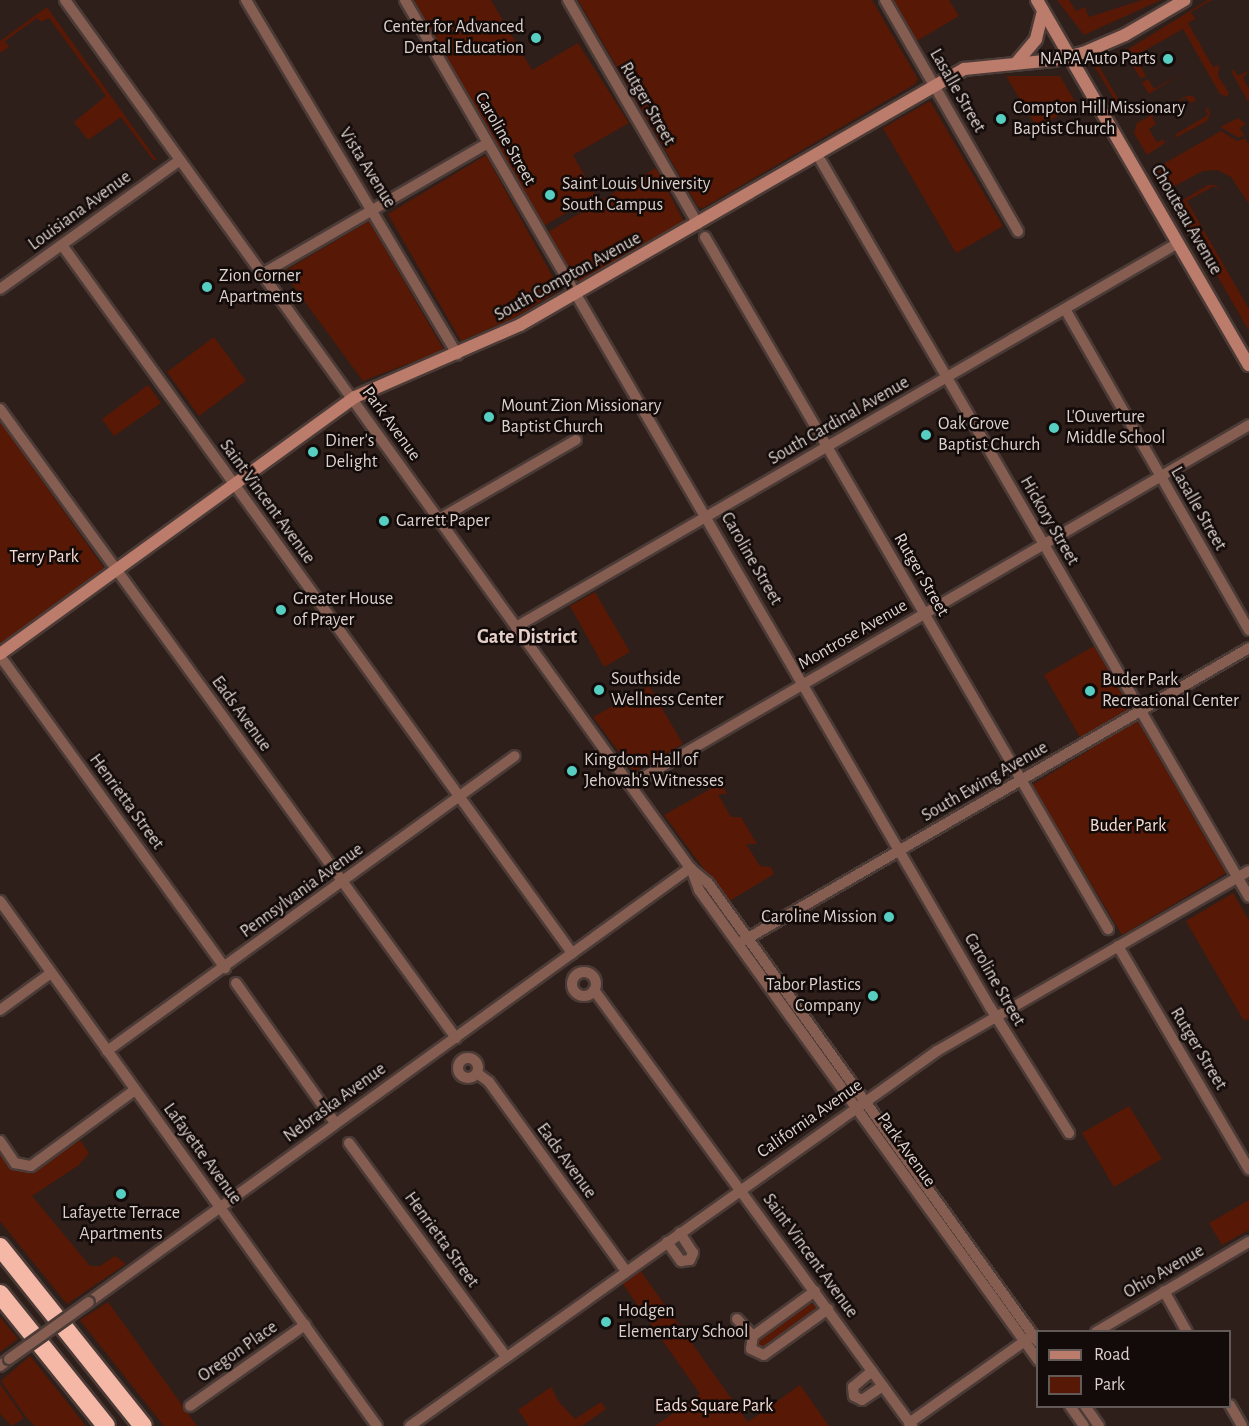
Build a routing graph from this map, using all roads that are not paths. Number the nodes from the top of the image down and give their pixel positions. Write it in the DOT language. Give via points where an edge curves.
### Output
graph roads {
  1 [pos="64,0"];
  2 [pos="246,0"];
  3 [pos="405,0"];
  4 [pos="568,0"];
  5 [pos="885,0"];
  6 [pos="1185,0"];
  7 [pos="1040,6"];
  8 [pos="1070,57"];
  9 [pos="1017,62"];
  10 [pos="934,86"];
  11 [pos="489,143"];
  12 [pos="180,160"];
  13 [pos="821,161"];
  14 [pos="372,210"];
  15 [pos="698,224"];
  16 [pos="1018,231"];
  17 [pos="705,237"];
  18 [pos="1178,243"];
  19 [pos="62,245"];
  20 [pos="262,274"];
  21 [pos="0,290"];
  22 [pos="576,294"];
  23 [pos="1065,309"];
  24 [pos="458,355"];
  25 [pos="1249,365"];
  26 [pos="947,377"];
  27 [pos="352,399"];
  28 [pos="0,409"];
  29 [pos="1249,424"];
  30 [pos="576,440"];
  31 [pos="827,446"];
  32 [pos="1161,476"];
  33 [pos="234,484"];
  34 [pos="708,516"];
  35 [pos="439,519"];
  36 [pos="1044,544"];
  37 [pos="116,570"];
  38 [pos="924,613"];
  39 [pos="516,627"];
  40 [pos="1249,630"];
  41 [pos="1249,648"];
  42 [pos="0,655"];
  43 [pos="803,683"];
  44 [pos="1141,710"];
  45 [pos="515,756"];
  46 [pos="1020,780"];
  47 [pos="630,785"];
  48 [pos="459,797"];
  49 [pos="899,850"];
  50 [pos="690,868"];
  51 [pos="1249,871"];
  52 [pos="1238,877"];
  53 [pos="342,881"];
  54 [pos="1249,897"];
  55 [pos="0,901"];
  56 [pos="1108,929"];
  57 [pos="742,942"];
  58 [pos="1118,946"];
  59 [pos="572,953"];
  60 [pos="225,968"];
  61 [pos="51,973"];
  62 [pos="236,983"];
  63 [pos="594,990"];
  64 [pos="0,1010"];
  65 [pos="996,1017"];
  66 [pos="456,1038"];
  67 [pos="107,1051"];
  68 [pos="477,1073"];
  69 [pos="135,1089"];
  70 [pos="860,1105"];
  71 [pos="335,1123"];
  72 [pos="1069,1133"];
  73 [pos="0,1142"];
  74 [pos="350,1143"];
  75 [pos="1249,1169"];
  76 [pos="741,1188"];
  77 [pos="220,1207"];
  78 [pos="680,1233"];
  79 [pos="667,1242"];
  80 [pos="1249,1242"];
  81 [pos="0,1247"];
  82 [pos="626,1271"];
  83 [pos="815,1291"];
  84 [pos="1164,1292"];
  85 [pos="0,1294"];
  86 [pos="828,1309"];
  87 [pos="737,1319"];
  88 [pos="305,1325"];
  89 [pos="1099,1330"];
  90 [pos="1186,1330"];
  91 [pos="753,1336"];
  92 [pos="1032,1340"];
  93 [pos="506,1357"];
  94 [pos="4,1363"];
  95 [pos="872,1371"];
  96 [pos="883,1386"];
  97 [pos="190,1406"];
  98 [pos="1231,1407"];
  99 [pos="1072,1408"];
  100 [pos="1086,1408"];
  101 [pos="911,1424"];
  102 [pos="106,1426"];
  103 [pos="143,1426"];
  104 [pos="377,1426"];
  105 [pos="410,1426"];
  106 [pos="1084,1426"];
  107 [pos="1099,1426"];
  108 [pos="1242,1426"];
  1 -- 12 [label="street, Park Avenue"];
  2 -- 14 [label="street, Vista Avenue"];
  3 -- 11 [label="street, Caroline Street"];
  4 -- 15 [label="street, Rutger Street"];
  5 -- 10 [label="street, Lasalle Street"];
  6 -- 8 [label="main road, South Compton Avenue" via="1125,35"];
  7 -- 8 [label="main road, Chouteau Avenue"];
  7 -- 9 [label="main road" via="1036,39"];
  8 -- 9 [label="main road, South Compton Avenue"];
  8 -- 18 [label="main road, Chouteau Avenue"];
  9 -- 10 [label="main road, South Compton Avenue" via="970,66"];
  10 -- 15 [label="main road, South Compton Avenue"];
  10 -- 16 [label="street, Lasalle Street"];
  11 -- 14 [label="street"];
  11 -- 22 [label="street, Caroline Street"];
  12 -- 19 [label="street, Louisiana Avenue"];
  12 -- 20 [label="street, Park Avenue"];
  13 -- 26 [label="street, Hickory Street"];
  14 -- 20 [label="street"];
  14 -- 24 [label="street, Vista Avenue"];
  15 -- 22 [label="main road, South Compton Avenue"];
  17 -- 31 [label="street, Rutger Street"];
  18 -- 23 [label="street, South Cardinal Avenue"];
  18 -- 25 [label="main road, Chouteau Avenue"];
  19 -- 21 [label="street, Louisiana Avenue"];
  19 -- 33 [label="street, Saint Vincent Avenue"];
  20 -- 27 [label="street, Park Avenue"];
  22 -- 24 [label="main road, South Compton Avenue"];
  22 -- 34 [label="street, Caroline Street"];
  23 -- 26 [label="street, South Cardinal Avenue"];
  23 -- 32 [label="street, Lasalle Street"];
  24 -- 27 [label="main road, South Compton Avenue"];
  26 -- 31 [label="street, South Cardinal Avenue"];
  26 -- 36 [label="street, Hickory Street"];
  27 -- 33 [label="main road, South Compton Avenue"];
  27 -- 35 [label="street, Park Avenue"];
  28 -- 37 [label="street, Eads Avenue"];
  29 -- 32 [label="street, Montrose Avenue"];
  30 -- 35 [label="street"];
  31 -- 34 [label="street, South Cardinal Avenue"];
  31 -- 38 [label="street, Rutger Street"];
  32 -- 36 [label="street, Montrose Avenue"];
  32 -- 40 [label="street, Lasalle Street"];
  33 -- 37 [label="main road, South Compton Avenue"];
  33 -- 48 [label="street, Saint Vincent Avenue"];
  34 -- 39 [label="street, South Cardinal Avenue"];
  34 -- 43 [label="street, Caroline Street"];
  35 -- 39 [label="street, Park Avenue"];
  36 -- 38 [label="street, Montrose Avenue"];
  36 -- 44 [label="street, Hickory Street"];
  37 -- 42 [label="main road, South Compton Avenue"];
  37 -- 53 [label="street, Eads Avenue"];
  38 -- 43 [label="street, Montrose Avenue"];
  38 -- 46 [label="street, Rutger Street"];
  39 -- 47 [label="street, Park Avenue"];
  41 -- 44 [label="street, South Ewing Avenue"];
  42 -- 60 [label="street, Henrietta Street"];
  43 -- 47 [label="street, Montrose Avenue"];
  43 -- 49 [label="street, Caroline Street"];
  44 -- 46 [label="street, South Ewing Avenue"];
  44 -- 52 [label="street, Hickory Street"];
  45 -- 48 [label="street, Pennsylvania Avenue"];
  46 -- 49 [label="street, South Ewing Avenue"];
  46 -- 56 [label="street, Rutger Street"];
  47 -- 50 [label="street, Park Avenue"];
  48 -- 53 [label="street, Pennsylvania Avenue"];
  48 -- 59 [label="street, Saint Vincent Avenue"];
  49 -- 57 [label="street, South Ewing Avenue"];
  49 -- 65 [label="street, Caroline Street"];
  50 -- 57 [label="street, Park Avenue" via="708,884"];
  50 -- 59 [label="street, Nebraska Avenue"];
  51 -- 52 [label="street, California Avenue"];
  52 -- 54 [label="street, Hickory Street"];
  52 -- 58 [label="street, California Avenue"];
  53 -- 60 [label="street, Pennsylvania Avenue"];
  53 -- 66 [label="street, Eads Avenue"];
  55 -- 61 [label="street, Lafayette Avenue"];
  57 -- 70 [label="street, Park Avenue"];
  58 -- 65 [label="street, California Avenue"];
  58 -- 75 [label="street, Rutger Street"];
  59 -- 66 [label="street, Nebraska Avenue"];
  60 -- 67 [label="street, Pennsylvania Avenue"];
  61 -- 64 [label="street"];
  61 -- 67 [label="street, Lafayette Avenue"];
  62 -- 71 [label="street"];
  63 -- 76 [label="street, Saint Vincent Avenue"];
  65 -- 70 [label="street, California Avenue" via="937,1051"];
  65 -- 72 [label="street, Caroline Street"];
  66 -- 71 [label="street, Nebraska Avenue"];
  67 -- 69 [label="street, Lafayette Avenue"];
  68 -- 82 [label="street, Eads Avenue" via="489,1082"];
  69 -- 73 [label="street" via="31,1166 15,1163"];
  69 -- 77 [label="street, Lafayette Avenue"];
  70 -- 76 [label="street, California Avenue"];
  70 -- 92 [label="street, Park Avenue"];
  71 -- 77 [label="street, Nebraska Avenue"];
  74 -- 93 [label="street, Henrietta Street"];
  76 -- 78 [label="street, California Avenue"];
  76 -- 83 [label="street, Saint Vincent Avenue"];
  77 -- 88 [label="street, Lafayette Avenue"];
  77 -- 94 [label="street, Nebraska Avenue, bridge"];
  78 -- 79 [label="street, California Avenue"];
  78 -- 79 [label="street" via="692,1250 690,1260 681,1261"];
  79 -- 82 [label="street, California Avenue"];
  80 -- 84 [label="street, Ohio Avenue"];
  81 -- 103 [label="highway"];
  82 -- 93 [label="street, California Avenue"];
  83 -- 86 [label="street, Saint Vincent Avenue"];
  83 -- 91 [label="street"];
  84 -- 89 [label="street, Ohio Avenue"];
  84 -- 90 [label="street"];
  85 -- 102 [label="highway"];
  86 -- 91 [label="street" via="764,1354 751,1349"];
  86 -- 95 [label="street, Saint Vincent Avenue"];
  87 -- 91 [label="street"];
  88 -- 97 [label="street, Oregon Place"];
  88 -- 104 [label="street, Lafayette Avenue"];
  92 -- 101 [label="street"];
  93 -- 105 [label="street, California Avenue"];
  95 -- 96 [label="street, Saint Vincent Avenue"];
  95 -- 96 [label="street" via="853,1387 854,1396 861,1400"];
  96 -- 101 [label="street, Saint Vincent Avenue"];
  98 -- 108 [label="street"];
  99 -- 106 [label="street"];
  100 -- 107 [label="street"];
}
